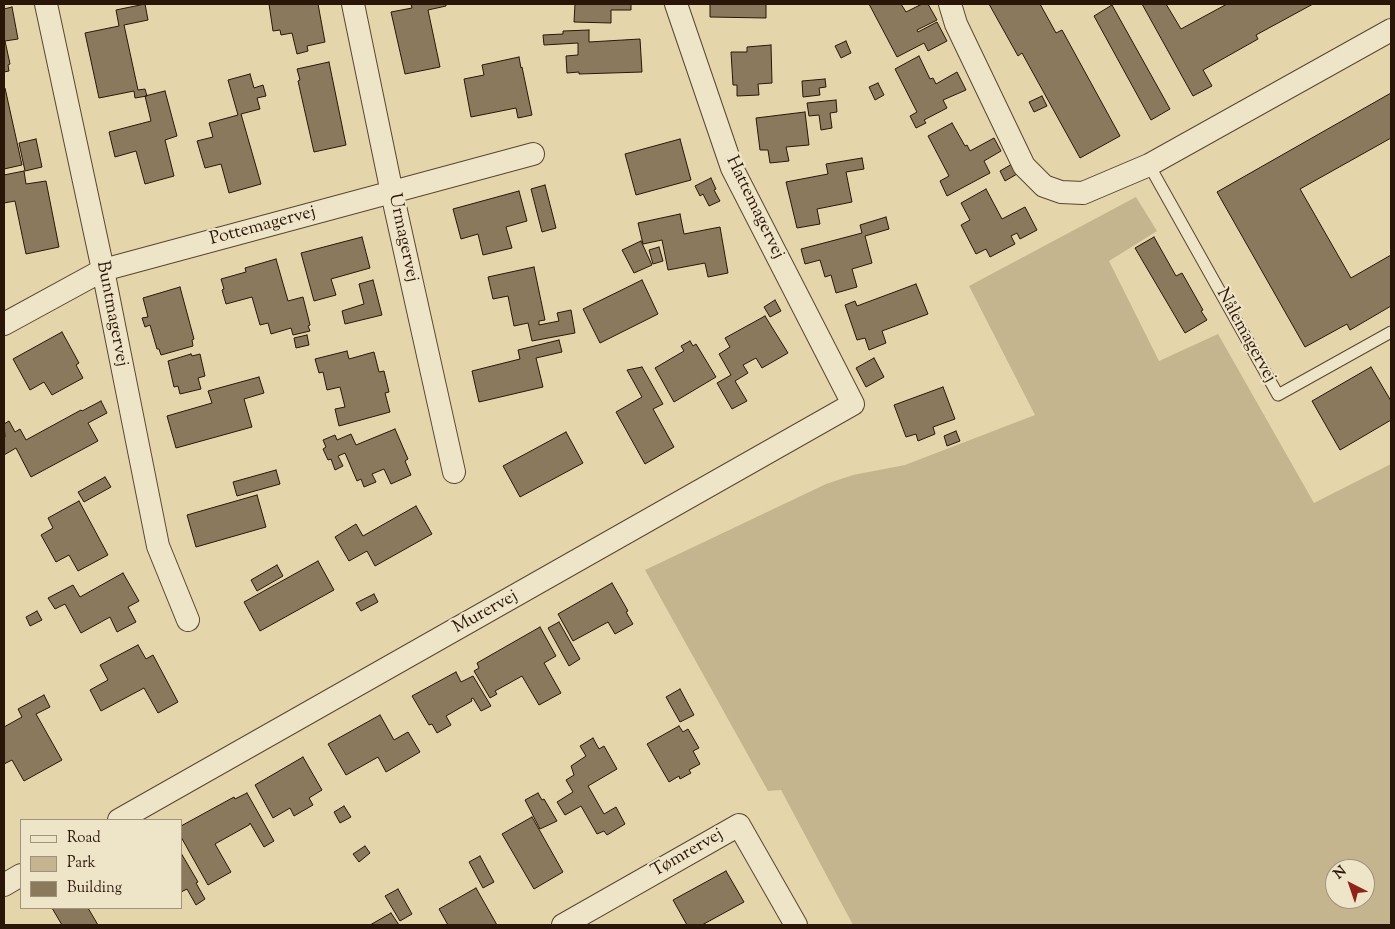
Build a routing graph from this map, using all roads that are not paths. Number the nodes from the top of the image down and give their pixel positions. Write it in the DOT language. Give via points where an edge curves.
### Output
graph roads {
  1 [pos="46,4"];
  2 [pos="353,4"];
  3 [pos="676,4"];
  4 [pos="950,4"];
  5 [pos="1391,30"];
  6 [pos="533,154"];
  7 [pos="1149,165"];
  8 [pos="392,193"];
  9 [pos="103,270"];
  10 [pos="4,324"];
  11 [pos="1391,332"];
  12 [pos="853,404"];
  13 [pos="454,472"];
  14 [pos="188,620"];
  15 [pos="121,819"];
  16 [pos="20,876"];
  17 [pos="4,885"];
  18 [pos="563,925"];
  19 [pos="796,925"];
  1 -- 9 [label="street, Buntmagervej"];
  2 -- 8 [label="street, Urmagervej"];
  3 -- 12 [label="street, Hattemagervej" via="732,168"];
  4 -- 7 [label="street" via="956,24 1024,166 1044,186 1060,192 1083,193"];
  5 -- 7 [label="street"];
  6 -- 8 [label="street, Pottemagervej"];
  7 -- 11 [label="lane, Nålemagervej" via="1278,395"];
  8 -- 9 [label="street, Pottemagervej"];
  8 -- 13 [label="street, Urmagervej"];
  9 -- 10 [label="street, Pottemagervej"];
  9 -- 14 [label="street, Buntmagervej" via="158,546"];
  12 -- 15 [label="street, Murervej"];
  16 -- 17 [label="street"];
  18 -- 19 [label="street, Tømrervej" via="740,825"];
}
